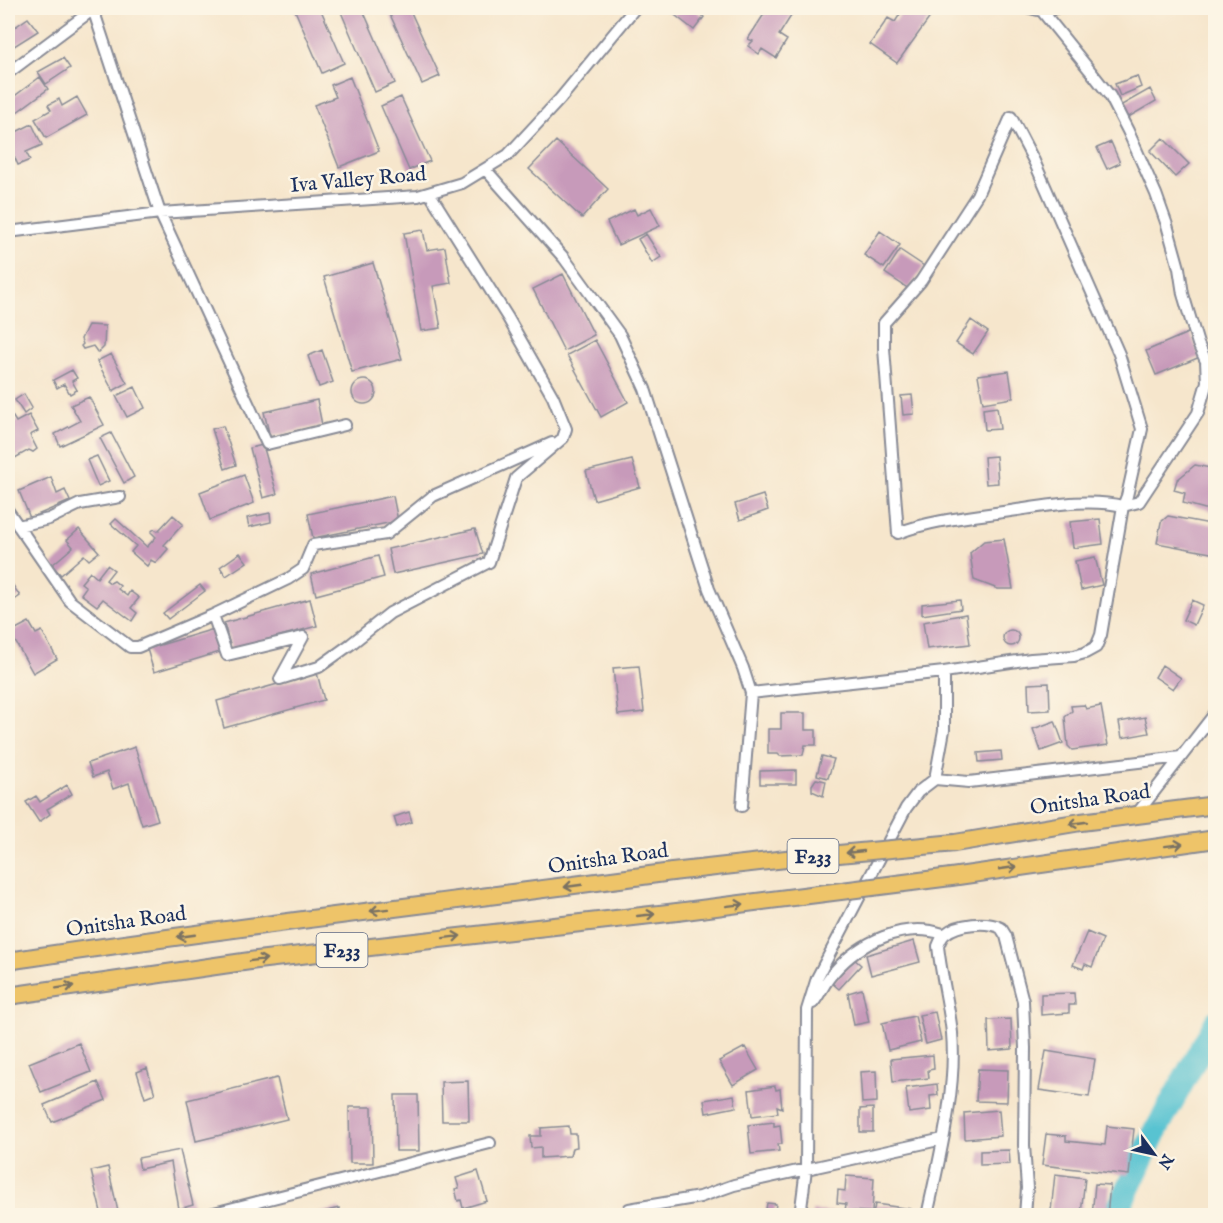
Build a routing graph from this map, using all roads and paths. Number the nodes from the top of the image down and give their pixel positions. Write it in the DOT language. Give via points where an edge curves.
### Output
graph roads {
  1 [pos="94,8"];
  2 [pos="635,8"];
  3 [pos="1030,8"];
  4 [pos="1056,8"];
  5 [pos="1042,11"];
  6 [pos="8,73"];
  7 [pos="486,170"];
  8 [pos="430,194"];
  9 [pos="160,213"];
  10 [pos="8,232"];
  11 [pos="345,425"];
  12 [pos="563,438"];
  13 [pos="120,497"];
  14 [pos="1123,506"];
  15 [pos="8,511"];
  16 [pos="18,526"];
  17 [pos="213,615"];
  18 [pos="944,672"];
  19 [pos="751,693"];
  20 [pos="1215,712"];
  21 [pos="1181,757"];
  22 [pos="935,779"];
  23 [pos="1215,805"];
  24 [pos="742,806"];
  25 [pos="1136,816"];
  26 [pos="1215,839"];
  27 [pos="944,934"];
  28 [pos="8,961"];
  29 [pos="8,996"];
  30 [pos="807,1010"];
  31 [pos="943,1139"];
  32 [pos="490,1143"];
  33 [pos="806,1169"];
  34 [pos="629,1209"];
  35 [pos="204,1215"];
  36 [pos="800,1215"];
  37 [pos="927,1215"];
  38 [pos="1025,1215"];
  1 -- 6 [label="street"];
  1 -- 9 [label="street"];
  2 -- 7 [label="street, Iva Valley Road" via="560,99 508,155"];
  3 -- 5 [label="street"];
  4 -- 5 [label="street"];
  5 -- 14 [label="street" via="1110,96 1128,131 1167,225 1183,294 1206,361 1207,382 1198,413 1139,502"];
  7 -- 8 [label="street, Iva Valley Road"];
  7 -- 19 [label="street" via="564,258 620,335 645,389 709,589"];
  8 -- 9 [label="street, Iva Valley Road"];
  8 -- 12 [label="street" via="553,397 566,429"];
  9 -- 10 [label="street, Iva Valley Road"];
  9 -- 11 [label="street" via="267,444"];
  12 -- 17 [label="street" via="433,496 386,534 313,544 303,569"];
  12 -- 17 [label="street" via="516,478 489,562 390,613 319,667 280,679 303,637 227,655"];
  13 -- 16 [label="street" via="80,504 49,519"];
  14 -- 14 [label="street" via="1142,429 1119,354 1011,117 977,195 921,281 884,323 898,533 922,524 1062,504"];
  14 -- 18 [label="street" via="1096,647 1074,656"];
  15 -- 16 [label="street"];
  16 -- 17 [label="street" via="70,601 130,647"];
  18 -- 19 [label="street"];
  18 -- 22 [label="street" via="944,730"];
  19 -- 24 [label="street"];
  20 -- 21 [label="street"];
  21 -- 22 [label="street" via="969,782"];
  21 -- 25 [label="street"];
  22 -- 30 [label="street" via="906,808 818,978"];
  23 -- 25 [label="main road, Onitsha Road / F233"];
  25 -- 28 [label="main road, Onitsha Road / F233, one-way, bridge" via="955,843 797,857 294,920"];
  29 -- 26 [label="main road, F233, one-way, bridge" via="257,960 951,877"];
  27 -- 30 [label="street" via="928,929 901,931 864,947 834,971"];
  27 -- 31 [label="street" via="938,946 952,1034 951,1089"];
  27 -- 38 [label="street" via="988,923 1001,928 1006,936 1023,1001"];
  30 -- 33 [label="street"];
  31 -- 33 [label="street"];
  31 -- 37 [label="street"];
  32 -- 35 [label="street"];
  33 -- 34 [label="street" via="699,1197"];
  33 -- 36 [label="street"];
}
